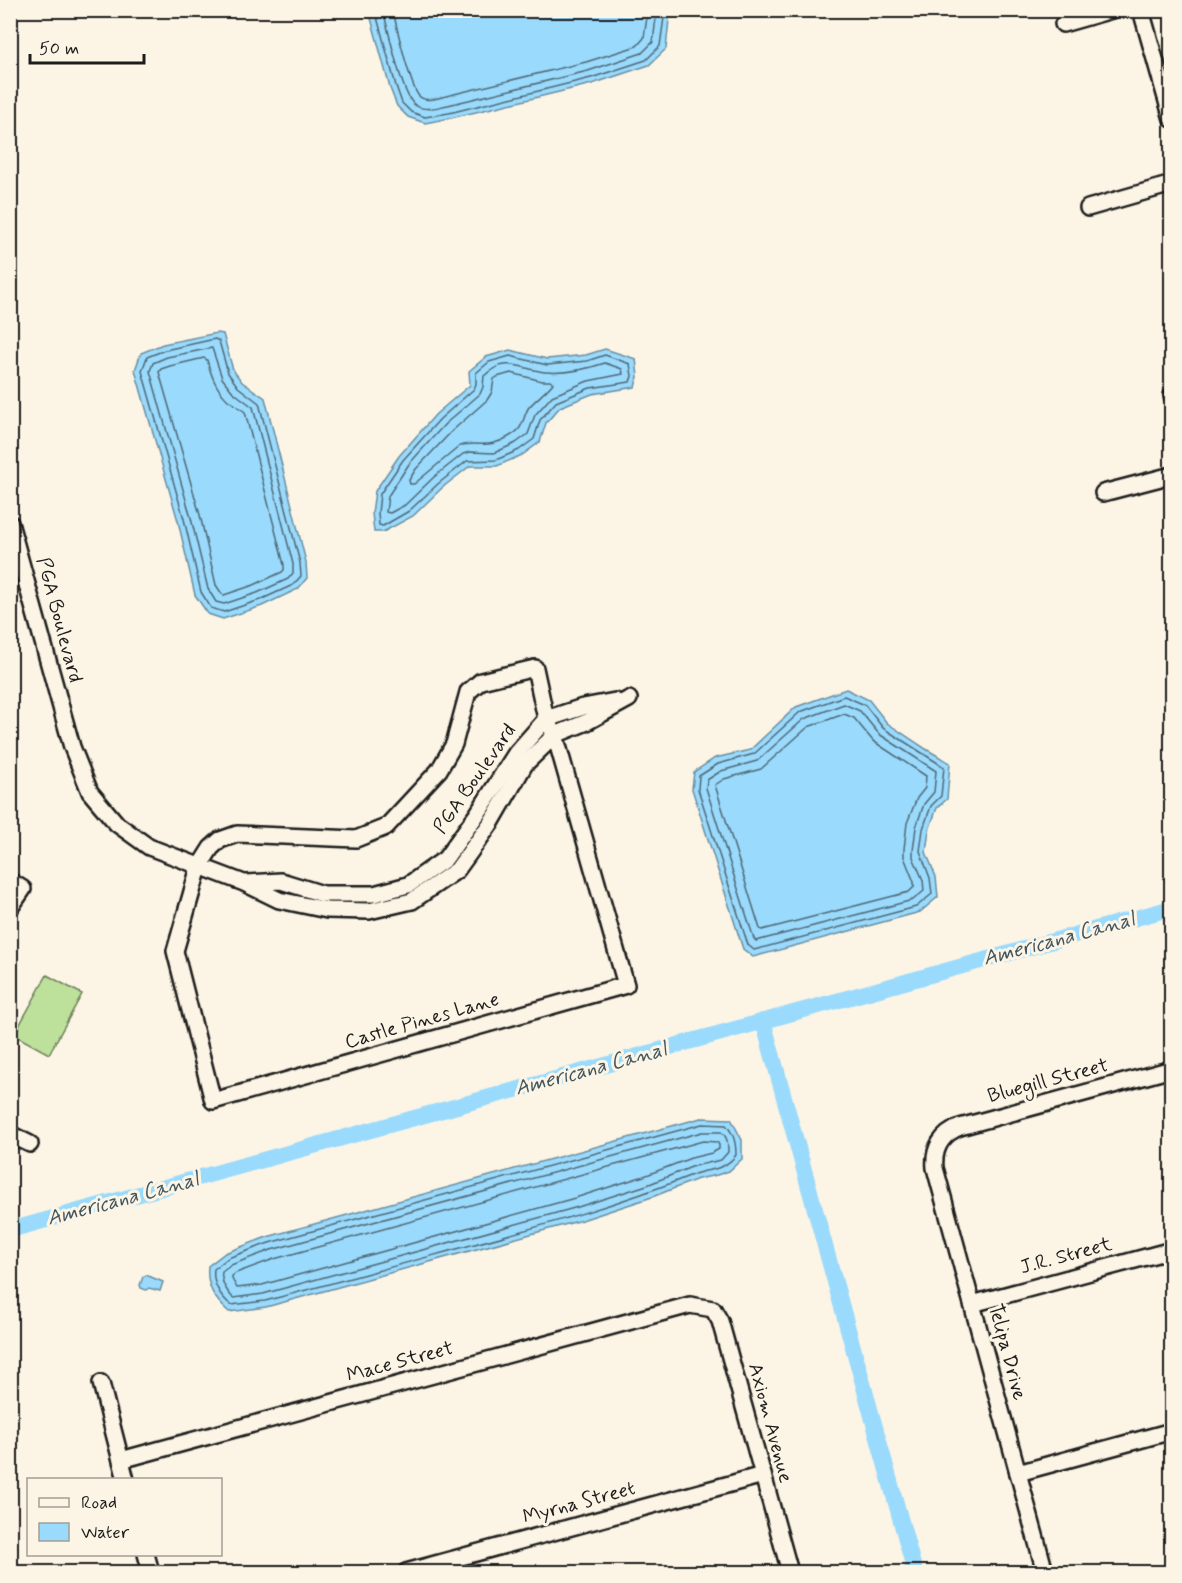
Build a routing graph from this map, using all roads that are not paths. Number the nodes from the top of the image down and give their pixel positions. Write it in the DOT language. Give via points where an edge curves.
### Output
graph roads {
  1 [pos="1112,10"];
  2 [pos="1141,10"];
  3 [pos="1064,24"];
  4 [pos="1172,119"];
  5 [pos="1172,184"];
  6 [pos="1088,208"];
  7 [pos="1172,475"];
  8 [pos="1103,493"];
  9 [pos="10,523"];
  10 [pos="546,719"];
  11 [pos="555,735"];
  12 [pos="199,867"];
  13 [pos="10,881"];
  14 [pos="244,883"];
  15 [pos="10,908"];
  16 [pos="1172,1069"];
  17 [pos="10,1134"];
  18 [pos="939,1142"];
  19 [pos="30,1144"];
  20 [pos="1172,1250"];
  21 [pos="972,1304"];
  22 [pos="690,1305"];
  23 [pos="100,1383"];
  24 [pos="1172,1431"];
  25 [pos="121,1460"];
  26 [pos="1018,1473"];
  27 [pos="763,1475"];
  28 [pos="126,1478"];
  29 [pos="147,1556"];
  30 [pos="151,1572"];
  31 [pos="406,1572"];
  32 [pos="790,1572"];
  33 [pos="1045,1572"];
  1 -- 3 [label="street"];
  2 -- 4 [label="street"];
  5 -- 6 [label="street"];
  7 -- 8 [label="street"];
  9 -- 12 [label="street, PGA Boulevard" via="72,747 90,792 117,824 149,847"];
  10 -- 11 [label="street"];
  10 -- 11 [label="street, PGA Boulevard" via="629,699"];
  10 -- 12 [label="street" via="535,668 481,681 468,692 454,744 439,770 386,827 356,839 237,834 220,840"];
  10 -- 14 [label="street, PGA Boulevard" via="516,753 445,859 408,885 374,894 323,894 281,881"];
  11 -- 12 [label="street, Castle Pines Lane" via="626,985 213,1101 175,951"];
  11 -- 14 [label="street, PGA Boulevard" via="525,764 491,823 457,870 412,901 369,911 327,910 279,900"];
  12 -- 14 [label="street, PGA Boulevard"];
  13 -- 15 [label="street" via="23,889"];
  16 -- 18 [label="street, Bluegill Street" via="960,1127"];
  17 -- 19 [label="street"];
  18 -- 21 [label="street, Telipa Drive" via="935,1168"];
  20 -- 21 [label="street, J.R. Street"];
  21 -- 26 [label="street, Telipa Drive"];
  22 -- 25 [label="street, Mace Street"];
  22 -- 27 [label="street, Axiom Avenue" via="713,1309 720,1321"];
  23 -- 25 [label="street"];
  24 -- 26 [label="street"];
  25 -- 28 [label="street"];
  26 -- 33 [label="street, Telipa Drive"];
  27 -- 31 [label="street, Myrna Street"];
  27 -- 32 [label="street, Axiom Avenue"];
  29 -- 30 [label="street"];
}
